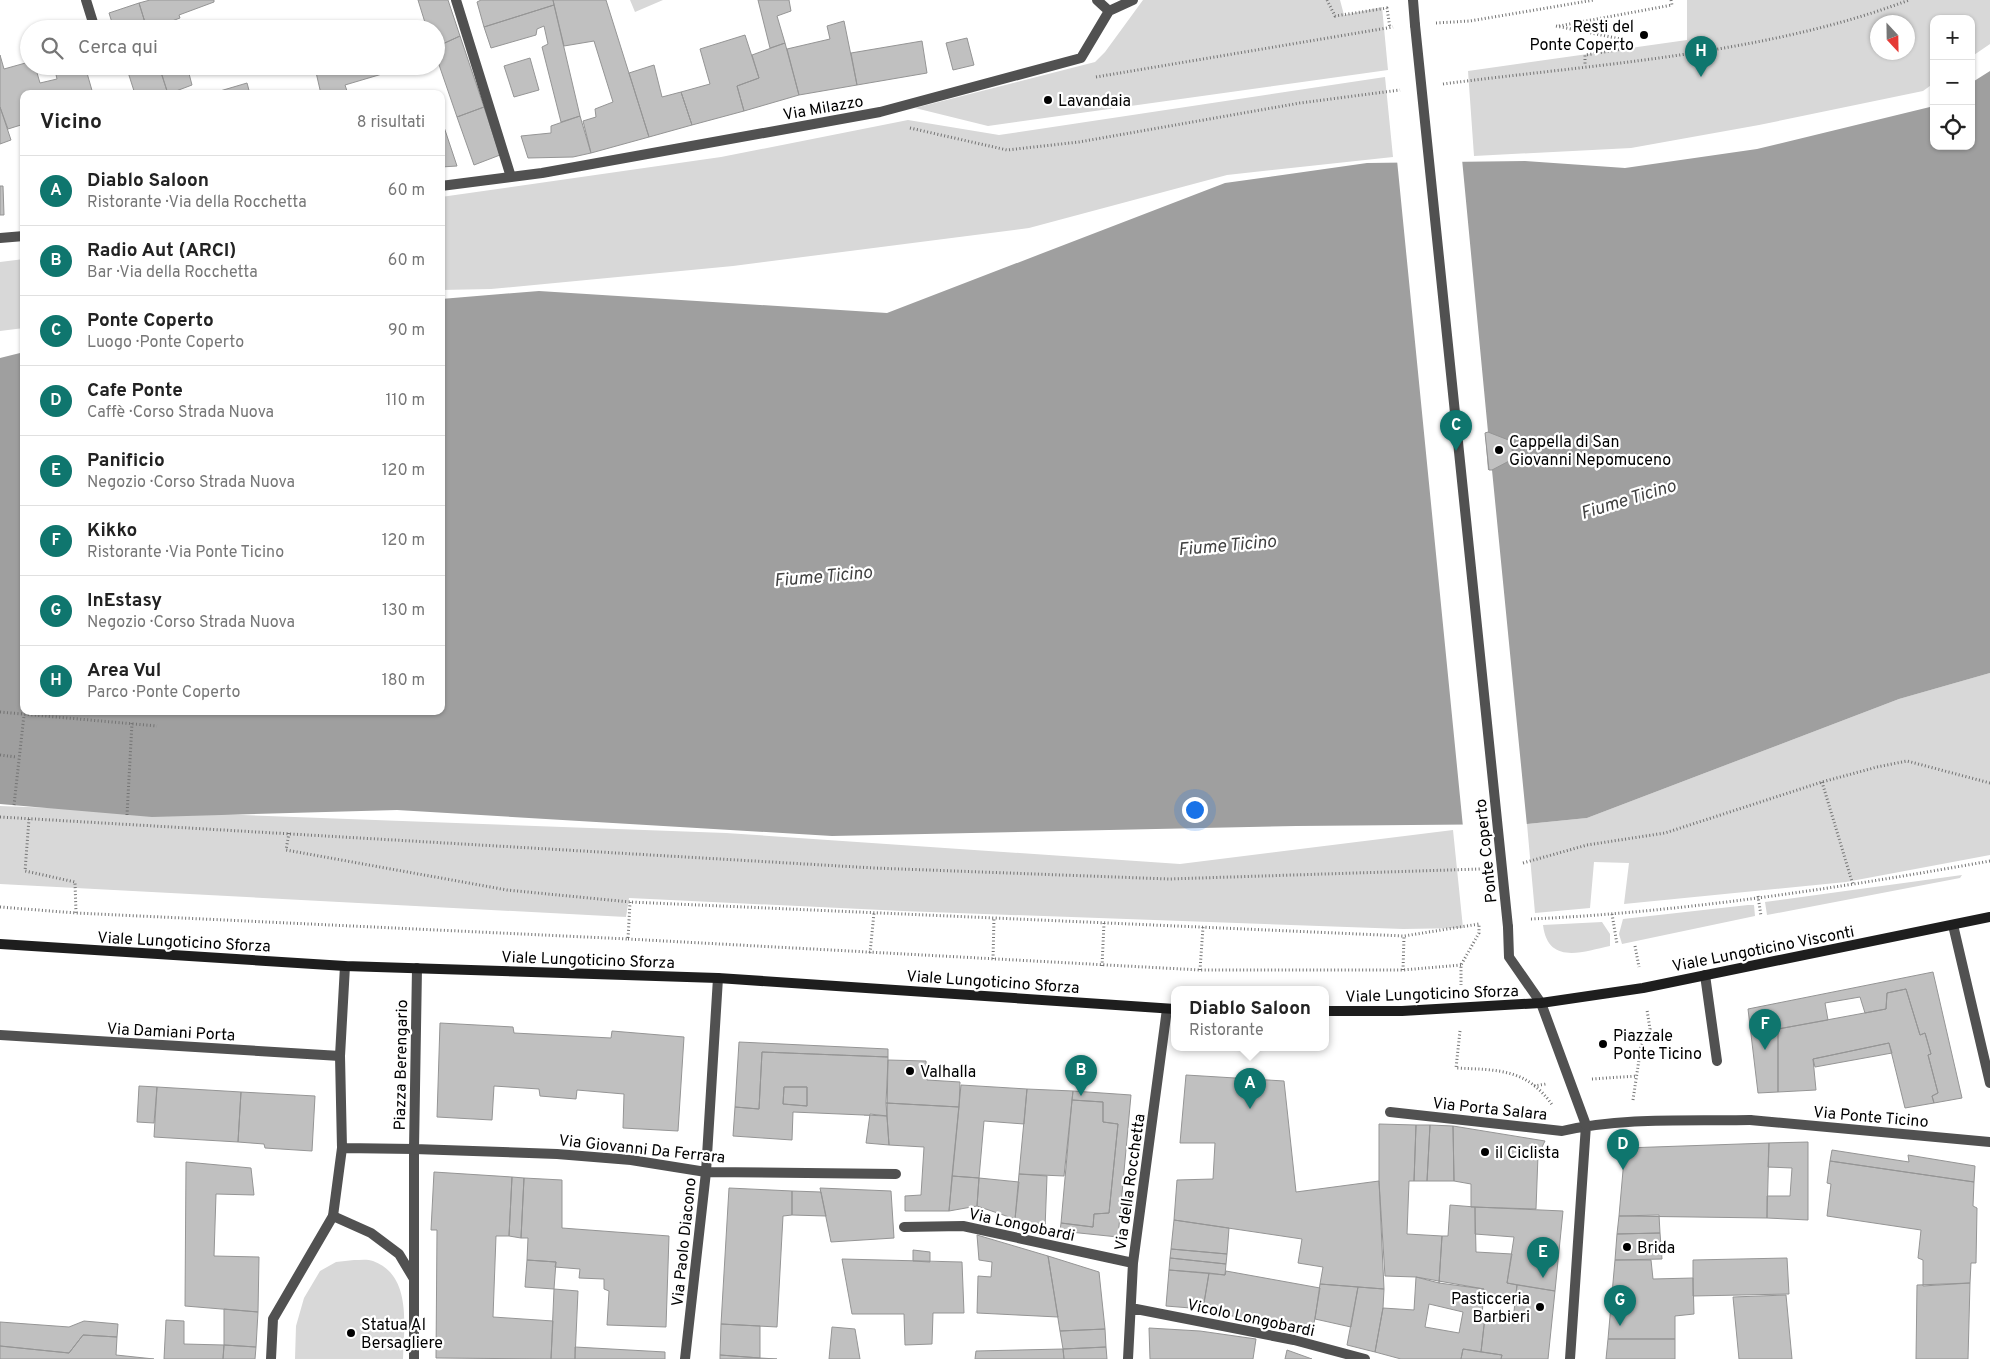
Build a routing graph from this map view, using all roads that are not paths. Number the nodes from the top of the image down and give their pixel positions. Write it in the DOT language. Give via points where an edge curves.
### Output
graph roads {
  1 [pos="86,0"];
  2 [pos="456,0"];
  3 [pos="1097,0"];
  4 [pos="1133,0"];
  5 [pos="1413,0"];
  6 [pos="1109,11"];
  7 [pos="92,20"];
  8 [pos="512,176"];
  9 [pos="445,185"];
  10 [pos="20,236"];
  11 [pos="0,238"];
  12 [pos="1990,917"];
  13 [pos="1953,925"];
  14 [pos="0,944"];
  15 [pos="345,966"];
  16 [pos="417,968"];
  17 [pos="1704,975"];
  18 [pos="718,978"];
  19 [pos="1540,1003"];
  20 [pos="1171,1009"];
  21 [pos="1329,1011"];
  22 [pos="0,1035"];
  23 [pos="340,1056"];
  24 [pos="1717,1061"];
  25 [pos="1990,1083"];
  26 [pos="1390,1112"];
  27 [pos="1586,1126"];
  28 [pos="1990,1142"];
  29 [pos="342,1148"];
  30 [pos="414,1149"];
  31 [pos="706,1172"];
  32 [pos="896,1174"];
  33 [pos="333,1216"];
  34 [pos="904,1227"];
  35 [pos="1133,1263"];
  36 [pos="414,1280"];
  37 [pos="1131,1308"];
  38 [pos="271,1359"];
  39 [pos="414,1359"];
  40 [pos="685,1359"];
  41 [pos="1128,1359"];
  42 [pos="1365,1359"];
  43 [pos="1570,1359"];
  1 -- 7 [label="street"];
  2 -- 8 [label="street"];
  3 -- 6 [label="street"];
  4 -- 6 [label="street"];
  5 -- 19 [label="street, Ponte Coperto, bridge" via="1510,957"];
  6 -- 8 [label="street, Via Milazzo" via="1081,58 880,112"];
  8 -- 9 [label="street, Via Milazzo"];
  10 -- 11 [label="street"];
  12 -- 13 [label="main road, Viale Lungoticino Visconti"];
  13 -- 17 [label="main road, Viale Lungoticino Visconti"];
  13 -- 25 [label="street"];
  14 -- 15 [label="main road, Viale Lungoticino Sforza"];
  15 -- 16 [label="main road, Viale Lungoticino Sforza"];
  15 -- 23 [label="street"];
  16 -- 18 [label="main road, Viale Lungoticino Sforza"];
  16 -- 30 [label="street, Piazza Berengario"];
  17 -- 19 [label="main road, Viale Lungoticino Visconti" via="1643,988"];
  17 -- 24 [label="street"];
  18 -- 20 [label="main road, Viale Lungoticino Sforza"];
  18 -- 31 [label="street, Via Paolo Diacono"];
  19 -- 21 [label="main road, Viale Lungoticino Sforza" via="1402,1011"];
  19 -- 27 [label="street, Ponte Coperto"];
  20 -- 35 [label="street, Via della Rocchetta"];
  22 -- 23 [label="street, Via Damiani Porta"];
  23 -- 29 [label="street"];
  26 -- 27 [label="street, Via Porta Salara" via="1562,1131"];
  27 -- 28 [label="street, Via Ponte Ticino" via="1750,1120"];
  27 -- 43 [label="street"];
  29 -- 30 [label="street, Piazza Berengario"];
  29 -- 33 [label="street"];
  30 -- 31 [label="street, Via Giovanni Da Ferrara" via="557,1154 631,1160"];
  30 -- 36 [label="street"];
  31 -- 32 [label="street, Via Giovanni Da Ferrara"];
  31 -- 40 [label="street, Via Paolo Diacono"];
  33 -- 36 [label="street" via="371,1233 399,1254"];
  33 -- 38 [label="street" via="273,1319"];
  34 -- 35 [label="street, Via Longobardi" via="963,1226"];
  35 -- 37 [label="street, Via della Rocchetta"];
  36 -- 39 [label="street"];
  37 -- 41 [label="street, Via della Rocchetta"];
  37 -- 42 [label="street, Vicolo Longobardi" via="1294,1340"];
}
